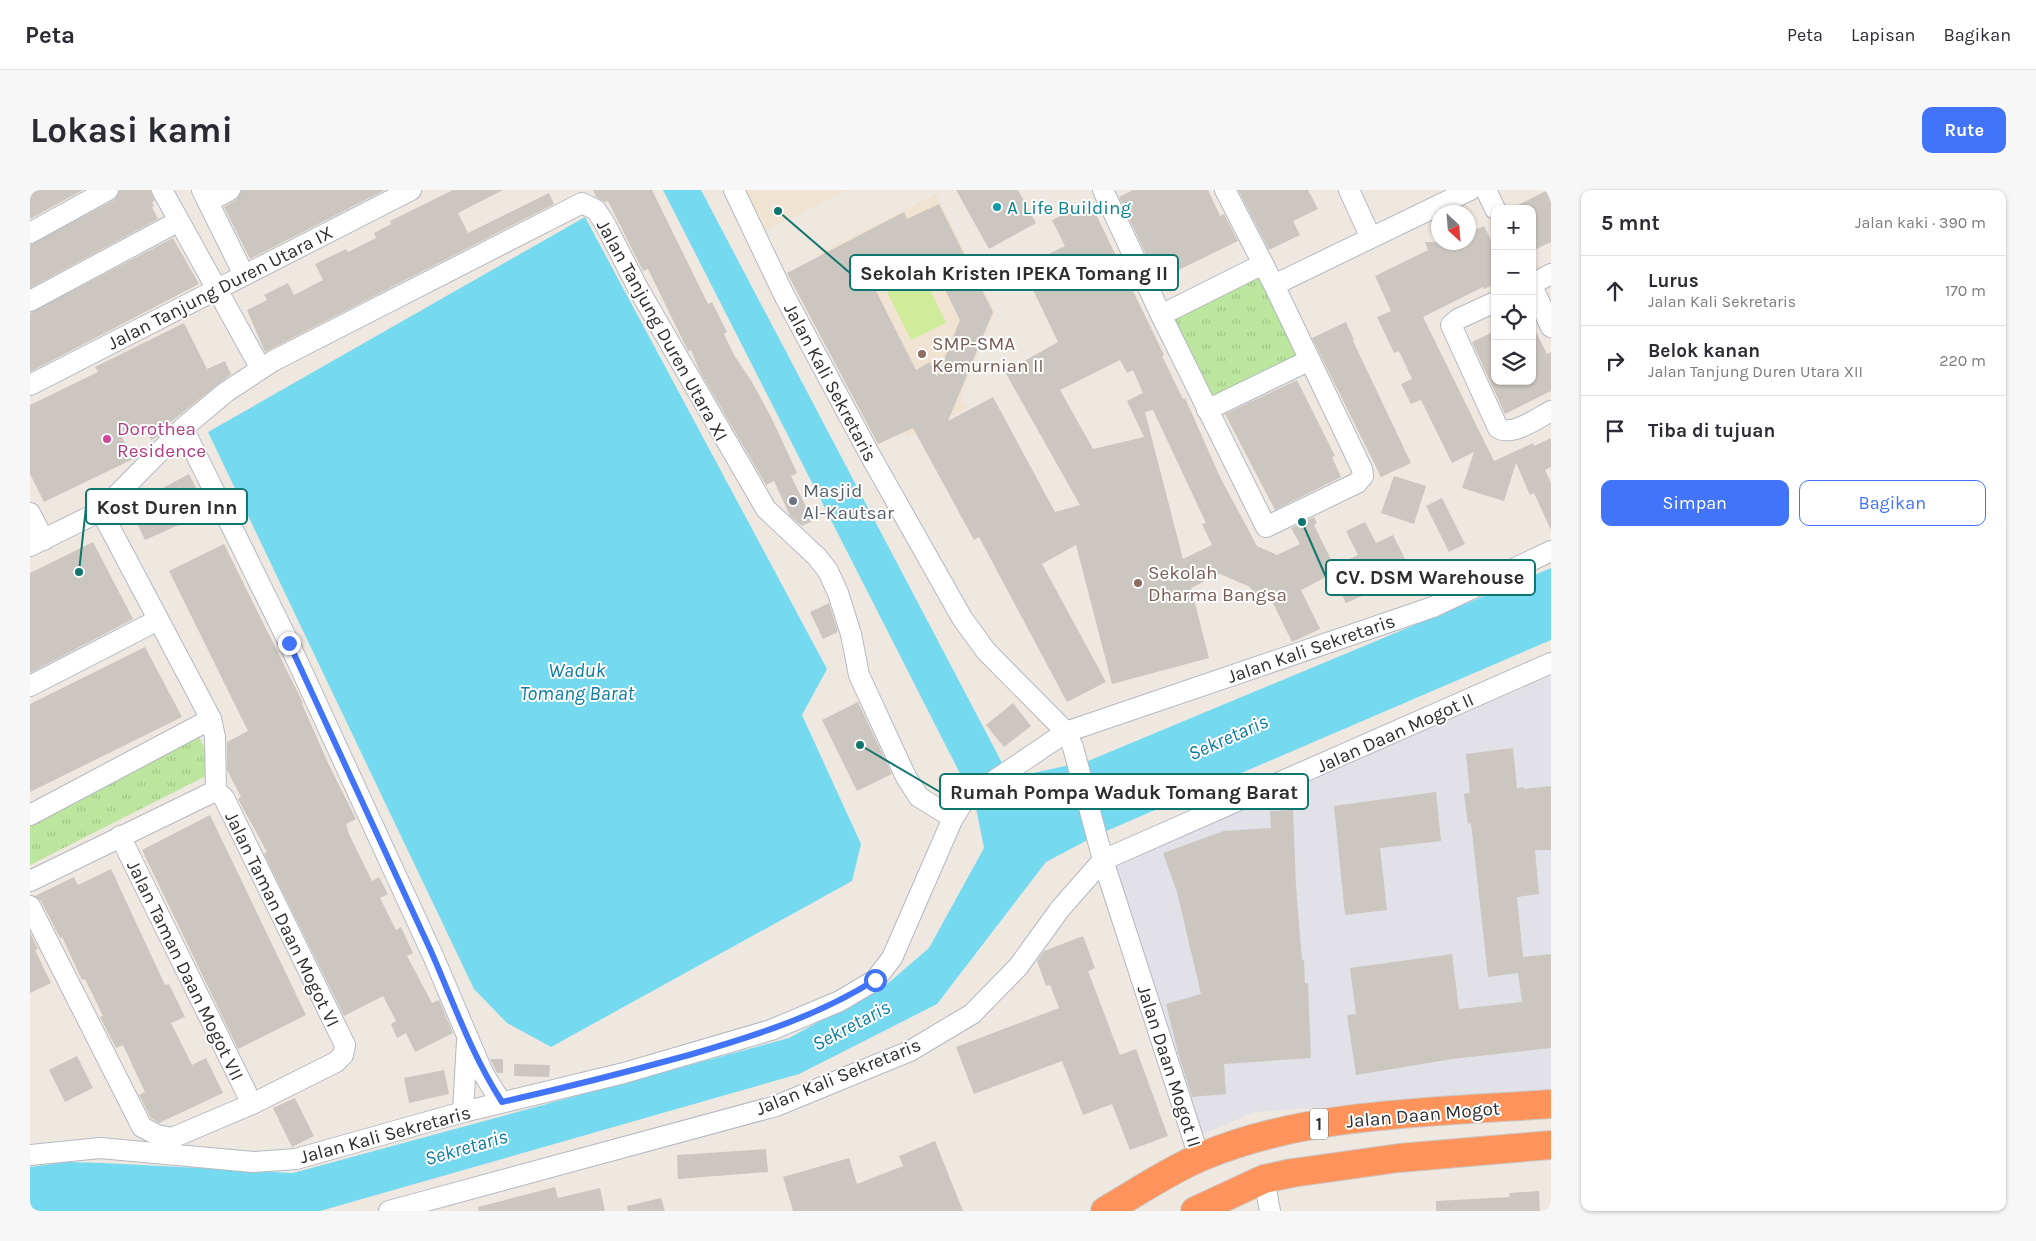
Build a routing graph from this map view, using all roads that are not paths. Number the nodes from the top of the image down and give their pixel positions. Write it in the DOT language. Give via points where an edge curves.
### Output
graph roads {
  1 [pos="108,190"];
  2 [pos="162,190"];
  3 [pos="230,190"];
  4 [pos="410,190"];
  5 [pos="734,190"];
  6 [pos="1103,190"];
  7 [pos="1226,190"];
  8 [pos="1349,190"];
  9 [pos="1470,190"];
  10 [pos="1486,190"];
  11 [pos="205,196"];
  12 [pos="1493,205"];
  13 [pos="179,221"];
  14 [pos="30,233"];
  15 [pos="1370,236"];
  16 [pos="1263,264"];
  17 [pos="1551,274"];
  18 [pos="244,275"];
  19 [pos="1536,283"];
  20 [pos="1274,285"];
  21 [pos="216,289"];
  22 [pos="1536,294"];
  23 [pos="30,301"];
  24 [pos="1491,304"];
  25 [pos="1161,315"];
  26 [pos="1551,327"];
  27 [pos="1310,360"];
  28 [pos="261,369"];
  29 [pos="30,384"];
  30 [pos="1207,410"];
  31 [pos="1551,412"];
  32 [pos="183,428"];
  33 [pos="101,511"];
  34 [pos="30,513"];
  35 [pos="37,543"];
  36 [pos="1551,551"];
  37 [pos="158,620"];
  38 [pos="1551,663"];
  39 [pos="30,686"];
  40 [pos="211,719"];
  41 [pos="1070,739"];
  42 [pos="218,793"];
  43 [pos="30,815"];
  44 [pos="953,818"];
  45 [pos="120,836"];
  46 [pos="1100,853"];
  47 [pos="30,881"];
  48 [pos="30,906"];
  49 [pos="467,1039"];
  50 [pos="502,1102"];
  51 [pos="252,1104"];
  52 [pos="1551,1104"];
  53 [pos="463,1112"];
  54 [pos="1551,1146"];
  55 [pos="30,1155"];
  56 [pos="1199,1157"];
  57 [pos="1264,1179"];
  58 [pos="389,1211"];
  59 [pos="1105,1211"];
  60 [pos="1195,1211"];
  61 [pos="1270,1211"];
  1 -- 14 [label="street"];
  2 -- 13 [label="street"];
  3 -- 11 [label="street"];
  4 -- 18 [label="street, Jalan Tanjung Duren Utara IX"];
  5 -- 41 [label="street, Jalan Kali Sekretaris" via="784,295 962,618 986,651"];
  6 -- 25 [label="street"];
  7 -- 16 [label="street"];
  8 -- 15 [label="street"];
  9 -- 15 [label="street"];
  10 -- 12 [label="street"];
  11 -- 18 [label="street"];
  13 -- 21 [label="street"];
  13 -- 23 [label="street"];
  15 -- 20 [label="street"];
  16 -- 20 [label="street"];
  16 -- 25 [label="street"];
  17 -- 19 [label="street"];
  18 -- 21 [label="street, Jalan Tanjung Duren Utara IX"];
  20 -- 27 [label="street"];
  21 -- 28 [label="street"];
  21 -- 29 [label="street, Jalan Tanjung Duren Utara IX"];
  22 -- 26 [label="street"];
  24 -- 31 [label="street" via="1451,325 1498,428 1510,431"];
  25 -- 30 [label="street"];
  27 -- 30 [label="street"];
  27 -- 30 [label="street" via="1363,476 1357,483 1282,521 1266,527"];
  28 -- 32 [label="street, Jalan Tanjung Duren Utara XI" via="226,392"];
  28 -- 44 [label="street, Jalan Tanjung Duren Utara XI" via="582,203 590,206 604,222 639,290 766,509 828,571 851,634 859,675 912,788 920,798"];
  32 -- 33 [label="street, Jalan Tanjung Duren Utara XI"];
  32 -- 49 [label="street" via="289,643 434,958"];
  33 -- 35 [label="street, Jalan Tanjung Duren Utara XI"];
  33 -- 37 [label="street"];
  34 -- 35 [label="street"];
  36 -- 41 [label="street, Jalan Kali Sekretaris" via="1433,607"];
  37 -- 39 [label="street"];
  37 -- 40 [label="street"];
  38 -- 46 [label="street, Jalan Daan Mogot II"];
  40 -- 42 [label="street"];
  40 -- 43 [label="street"];
  41 -- 44 [label="street, Jalan Kali Sekretaris" via="1024,760 964,801"];
  41 -- 46 [label="street, Jalan Daan Mogot II"];
  42 -- 45 [label="street"];
  42 -- 51 [label="street, Jalan Taman Daan Mogot VI" via="224,798 345,1045 343,1055 336,1062"];
  44 -- 50 [label="street, Jalan Kali Sekretaris" via="892,958 875,980 855,993 797,1020 738,1041 624,1074"];
  45 -- 47 [label="street"];
  45 -- 51 [label="street, Jalan Taman Daan Mogot VII"];
  46 -- 56 [label="street, Jalan Daan Mogot II"];
  46 -- 58 [label="street, Jalan Kali Sekretaris" via="1018,967 972,1014 910,1050 776,1106"];
  48 -- 51 [label="street" via="142,1127 172,1138"];
  49 -- 50 [label="street" via="483,1073"];
  49 -- 53 [label="street"];
  50 -- 53 [label="street, Jalan Kali Sekretaris"];
  52 -- 56 [label="highway, Jalan Daan Mogot / 1" via="1326,1122 1253,1138"];
  53 -- 55 [label="street, Jalan Kali Sekretaris" via="328,1151 272,1161 100,1148"];
  54 -- 57 [label="highway" via="1398,1158"];
  56 -- 59 [label="highway, Jalan Daan Mogot / 1"];
  57 -- 60 [label="highway"];
  57 -- 61 [label="street"];
}
